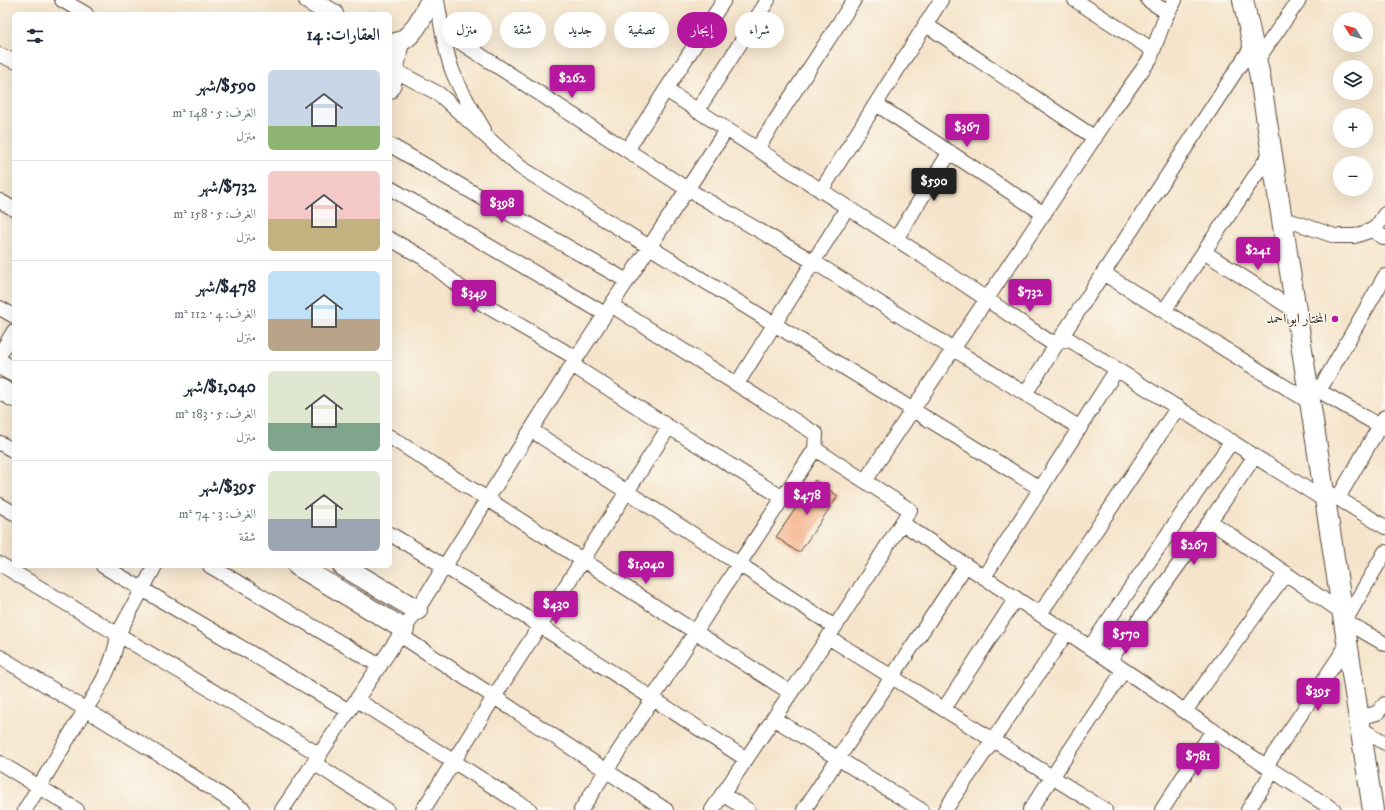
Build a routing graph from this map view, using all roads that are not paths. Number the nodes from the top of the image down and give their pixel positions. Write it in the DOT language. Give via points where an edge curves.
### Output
graph roads {
  1 [pos="62,0"];
  2 [pos="309,0"];
  3 [pos="431,0"];
  4 [pos="437,0"];
  5 [pos="724,0"];
  6 [pos="768,0"];
  7 [pos="854,0"];
  8 [pos="941,0"];
  9 [pos="1075,0"];
  10 [pos="1148,0"];
  11 [pos="1174,0"];
  12 [pos="1243,0"];
  13 [pos="1299,0"];
  14 [pos="83,12"];
  15 [pos="330,12"];
  16 [pos="1168,13"];
  17 [pos="926,24"];
  18 [pos="442,31"];
  19 [pos="395,42"];
  20 [pos="446,48"];
  21 [pos="468,48"];
  22 [pos="1153,50"];
  23 [pos="1255,52"];
  24 [pos="0,55"];
  25 [pos="12,60"];
  26 [pos="396,71"];
  27 [pos="392,88"];
  28 [pos="666,90"];
  29 [pos="876,104"];
  30 [pos="697,111"];
  31 [pos="726,130"];
  32 [pos="1095,138"];
  33 [pos="490,141"];
  34 [pos="392,146"];
  35 [pos="757,149"];
  36 [pos="627,150"];
  37 [pos="1272,151"];
  38 [pos="950,152"];
  39 [pos="392,189"];
  40 [pos="687,189"];
  41 [pos="821,191"];
  42 [pos="0,201"];
  43 [pos="12,208"];
  44 [pos="847,208"];
  45 [pos="1044,214"];
  46 [pos="1385,214"];
  47 [pos="1282,218"];
  48 [pos="1372,230"];
  49 [pos="1385,238"];
  50 [pos="392,239"];
  51 [pos="896,239"];
  52 [pos="649,247"];
  53 [pos="1204,252"];
  54 [pos="814,262"];
  55 [pos="1103,273"];
  56 [pos="1385,276"];
  57 [pos="627,282"];
  58 [pos="987,299"];
  59 [pos="0,308"];
  60 [pos="608,310"];
  61 [pos="1164,311"];
  62 [pos="1297,312"];
  63 [pos="12,315"];
  64 [pos="775,324"];
  65 [pos="12,334"];
  66 [pos="1058,342"];
  67 [pos="954,349"];
  68 [pos="0,354"];
  69 [pos="574,362"];
  70 [pos="0,364"];
  71 [pos="1117,370"];
  72 [pos="12,371"];
  73 [pos="738,384"];
  74 [pos="0,389"];
  75 [pos="1313,392"];
  76 [pos="1025,394"];
  77 [pos="12,396"];
  78 [pos="1178,407"];
  79 [pos="913,410"];
  80 [pos="1383,424"];
  81 [pos="669,427"];
  82 [pos="1080,428"];
  83 [pos="531,430"];
  84 [pos="392,438"];
  85 [pos="1232,441"];
  86 [pos="0,443"];
  87 [pos="815,449"];
  88 [pos="12,450"];
  89 [pos="1255,456"];
  90 [pos="865,481"];
  91 [pos="1041,489"];
  92 [pos="627,492"];
  93 [pos="1330,496"];
  94 [pos="783,498"];
  95 [pos="488,499"];
  96 [pos="0,505"];
  97 [pos="12,512"];
  98 [pos="1210,521"];
  99 [pos="902,523"];
  100 [pos="1385,527"];
  101 [pos="392,535"];
  102 [pos="1385,552"];
  103 [pos="582,560"];
  104 [pos="0,564"];
  105 [pos="739,564"];
  106 [pos="966,565"];
  107 [pos="445,566"];
  108 [pos="106,568"];
  109 [pos="154,568"];
  110 [pos="213,568"];
  111 [pos="301,568"];
  112 [pos="346,568"];
  113 [pos="1286,573"];
  114 [pos="984,577"];
  115 [pos="142,589"];
  116 [pos="1016,598"];
  117 [pos="417,610"];
  118 [pos="1040,614"];
  119 [pos="1344,617"];
  120 [pos="540,625"];
  121 [pos="696,631"];
  122 [pos="402,632"];
  123 [pos="832,632"];
  124 [pos="1067,632"];
  125 [pos="118,634"];
  126 [pos="1348,644"];
  127 [pos="1385,644"];
  128 [pos="1090,647"];
  129 [pos="0,657"];
  130 [pos="1110,660"];
  131 [pos="380,666"];
  132 [pos="1124,670"];
  133 [pos="892,677"];
  134 [pos="791,693"];
  135 [pos="494,697"];
  136 [pos="652,699"];
  137 [pos="1385,704"];
  138 [pos="353,706"];
  139 [pos="944,709"];
  140 [pos="86,710"];
  141 [pos="1185,711"];
  142 [pos="773,718"];
  143 [pos="1359,723"];
  144 [pos="1213,730"];
  145 [pos="993,740"];
  146 [pos="1385,743"];
  147 [pos="838,758"];
  148 [pos="317,759"];
  149 [pos="746,759"];
  150 [pos="453,761"];
  151 [pos="0,763"];
  152 [pos="1269,768"];
  153 [pos="606,771"];
  154 [pos="1052,777"];
  155 [pos="39,787"];
  156 [pos="722,794"];
  157 [pos="25,810"];
  158 [pos="77,810"];
  159 [pos="244,810"];
  160 [pos="282,810"];
  161 [pos="387,810"];
  162 [pos="423,810"];
  163 [pos="530,810"];
  164 [pos="580,810"];
  165 [pos="666,810"];
  166 [pos="712,810"];
  167 [pos="748,810"];
  168 [pos="804,810"];
  169 [pos="921,810"];
  170 [pos="945,810"];
  171 [pos="1030,810"];
  172 [pos="1105,810"];
  173 [pos="1162,810"];
  174 [pos="1248,810"];
  175 [pos="1334,810"];
  176 [pos="1373,810"];
  1 -- 14 [label="street"];
  2 -- 15 [label="main road"];
  3 -- 19 [label="main road" via="408,36"];
  4 -- 18 [label="street"];
  5 -- 28 [label="street"];
  6 -- 30 [label="street"];
  7 -- 35 [label="street"];
  8 -- 17 [label="street"];
  9 -- 22 [label="street"];
  10 -- 16 [label="street"];
  11 -- 16 [label="street"];
  12 -- 23 [label="main road"];
  13 -- 23 [label="street"];
  16 -- 22 [label="street"];
  17 -- 29 [label="street"];
  17 -- 32 [label="street"];
  19 -- 26 [label="street" via="401,46"];
  20 -- 33 [label="street" via="452,70 463,94"];
  21 -- 36 [label="street"];
  22 -- 32 [label="street" via="1143,70"];
  23 -- 37 [label="main road"];
  23 -- 55 [label="street"];
  24 -- 25 [label="street"];
  26 -- 27 [label="street"];
  26 -- 33 [label="street" via="439,94"];
  28 -- 30 [label="street"];
  28 -- 36 [label="street"];
  29 -- 38 [label="street"];
  29 -- 41 [label="street"];
  30 -- 31 [label="street"];
  31 -- 35 [label="street"];
  31 -- 40 [label="street"];
  32 -- 45 [label="street"];
  33 -- 52 [label="street" via="520,167"];
  34 -- 57 [label="street"];
  35 -- 41 [label="street"];
  36 -- 40 [label="street"];
  37 -- 47 [label="main road"];
  37 -- 53 [label="street"];
  38 -- 45 [label="street"];
  38 -- 51 [label="street"];
  39 -- 60 [label="street"];
  40 -- 52 [label="street"];
  40 -- 54 [label="street"];
  41 -- 44 [label="street"];
  42 -- 43 [label="street"];
  44 -- 51 [label="street"];
  44 -- 54 [label="street"];
  45 -- 58 [label="street"];
  46 -- 48 [label="street"];
  47 -- 48 [label="street" via="1335,236 1355,236"];
  47 -- 62 [label="main road"];
  48 -- 49 [label="street"];
  50 -- 69 [label="street" via="424,258 476,300"];
  51 -- 58 [label="street"];
  52 -- 57 [label="street"];
  52 -- 64 [label="street"];
  53 -- 61 [label="street"];
  53 -- 62 [label="street"];
  54 -- 64 [label="street"];
  54 -- 67 [label="street"];
  55 -- 61 [label="street"];
  55 -- 66 [label="street"];
  56 -- 75 [label="street"];
  57 -- 60 [label="street"];
  58 -- 66 [label="street" via="1047,340"];
  58 -- 67 [label="street"];
  59 -- 63 [label="street"];
  60 -- 69 [label="street"];
  60 -- 73 [label="street"];
  61 -- 75 [label="street"];
  62 -- 75 [label="main road"];
  64 -- 73 [label="street"];
  64 -- 79 [label="street"];
  65 -- 68 [label="street"];
  66 -- 71 [label="street" via="1070,340"];
  66 -- 76 [label="street"];
  67 -- 76 [label="street"];
  67 -- 79 [label="street"];
  69 -- 81 [label="street"];
  69 -- 83 [label="street"];
  70 -- 72 [label="main road"];
  71 -- 78 [label="street"];
  71 -- 82 [label="street"];
  73 -- 87 [label="street" via="816,434"];
  74 -- 77 [label="main road"];
  75 -- 80 [label="street"];
  75 -- 93 [label="main road"];
  76 -- 82 [label="street"];
  78 -- 85 [label="street"];
  78 -- 118 [label="street"];
  79 -- 90 [label="street"];
  79 -- 91 [label="street"];
  80 -- 93 [label="street"];
  81 -- 92 [label="street"];
  81 -- 94 [label="street"];
  82 -- 91 [label="street"];
  83 -- 92 [label="street"];
  83 -- 95 [label="street"];
  84 -- 95 [label="street"];
  85 -- 89 [label="street"];
  85 -- 128 [label="street"];
  86 -- 88 [label="street"];
  87 -- 90 [label="street"];
  87 -- 94 [label="street"];
  89 -- 93 [label="street"];
  89 -- 98 [label="street"];
  90 -- 99 [label="street" via="910,510"];
  91 -- 114 [label="street"];
  92 -- 103 [label="street"];
  92 -- 105 [label="street"];
  93 -- 100 [label="street"];
  93 -- 119 [label="main road"];
  94 -- 105 [label="street"];
  95 -- 103 [label="street"];
  95 -- 107 [label="street"];
  96 -- 97 [label="street"];
  98 -- 113 [label="street"];
  98 -- 130 [label="street"];
  99 -- 106 [label="street"];
  99 -- 123 [label="street"];
  101 -- 107 [label="street"];
  102 -- 119 [label="street"];
  103 -- 120 [label="street"];
  103 -- 121 [label="street"];
  104 -- 125 [label="street"];
  105 -- 121 [label="street"];
  105 -- 123 [label="street"];
  106 -- 114 [label="street"];
  106 -- 133 [label="street"];
  107 -- 117 [label="street"];
  107 -- 120 [label="street"];
  108 -- 115 [label="street"];
  109 -- 115 [label="street"];
  110 -- 131 [label="street"];
  111 -- 122 [label="main road"];
  112 -- 117 [label="main road"];
  113 -- 119 [label="street"];
  113 -- 141 [label="street"];
  114 -- 116 [label="street"];
  115 -- 125 [label="street"];
  115 -- 138 [label="street"];
  116 -- 118 [label="street"];
  116 -- 139 [label="street"];
  117 -- 122 [label="street"];
  118 -- 124 [label="street"];
  119 -- 126 [label="main road"];
  119 -- 127 [label="street"];
  120 -- 135 [label="street"];
  120 -- 136 [label="street"];
  121 -- 134 [label="street"];
  121 -- 136 [label="street"];
  122 -- 131 [label="street"];
  122 -- 135 [label="street"];
  123 -- 133 [label="street"];
  123 -- 134 [label="street"];
  124 -- 128 [label="street"];
  124 -- 145 [label="street"];
  125 -- 140 [label="street" via="112,663"];
  125 -- 148 [label="street"];
  126 -- 143 [label="main road"];
  126 -- 152 [label="street"];
  128 -- 130 [label="street"];
  129 -- 140 [label="street"];
  130 -- 132 [label="street"];
  131 -- 138 [label="street"];
  132 -- 141 [label="street"];
  132 -- 154 [label="street"];
  133 -- 139 [label="street"];
  133 -- 147 [label="street"];
  134 -- 142 [label="street"];
  135 -- 150 [label="street"];
  135 -- 153 [label="street"];
  136 -- 149 [label="street"];
  136 -- 153 [label="street"];
  137 -- 143 [label="street" via="1377,713"];
  138 -- 148 [label="street"];
  138 -- 150 [label="street"];
  139 -- 145 [label="street"];
  140 -- 155 [label="street"];
  140 -- 159 [label="street"];
  141 -- 144 [label="street"];
  142 -- 147 [label="street"];
  142 -- 149 [label="street"];
  143 -- 146 [label="street"];
  143 -- 176 [label="main road"];
  144 -- 152 [label="street"];
  144 -- 173 [label="street"];
  145 -- 154 [label="street"];
  145 -- 170 [label="street"];
  147 -- 168 [label="street"];
  147 -- 169 [label="street"];
  148 -- 160 [label="street"];
  148 -- 161 [label="street"];
  149 -- 156 [label="street"];
  150 -- 162 [label="street"];
  150 -- 163 [label="street"];
  151 -- 155 [label="street"];
  152 -- 174 [label="street"];
  152 -- 175 [label="street"];
  153 -- 164 [label="street"];
  153 -- 165 [label="street"];
  154 -- 171 [label="street"];
  154 -- 172 [label="street"];
  155 -- 157 [label="street"];
  155 -- 158 [label="street"];
  156 -- 166 [label="street"];
  156 -- 167 [label="street"];
}
